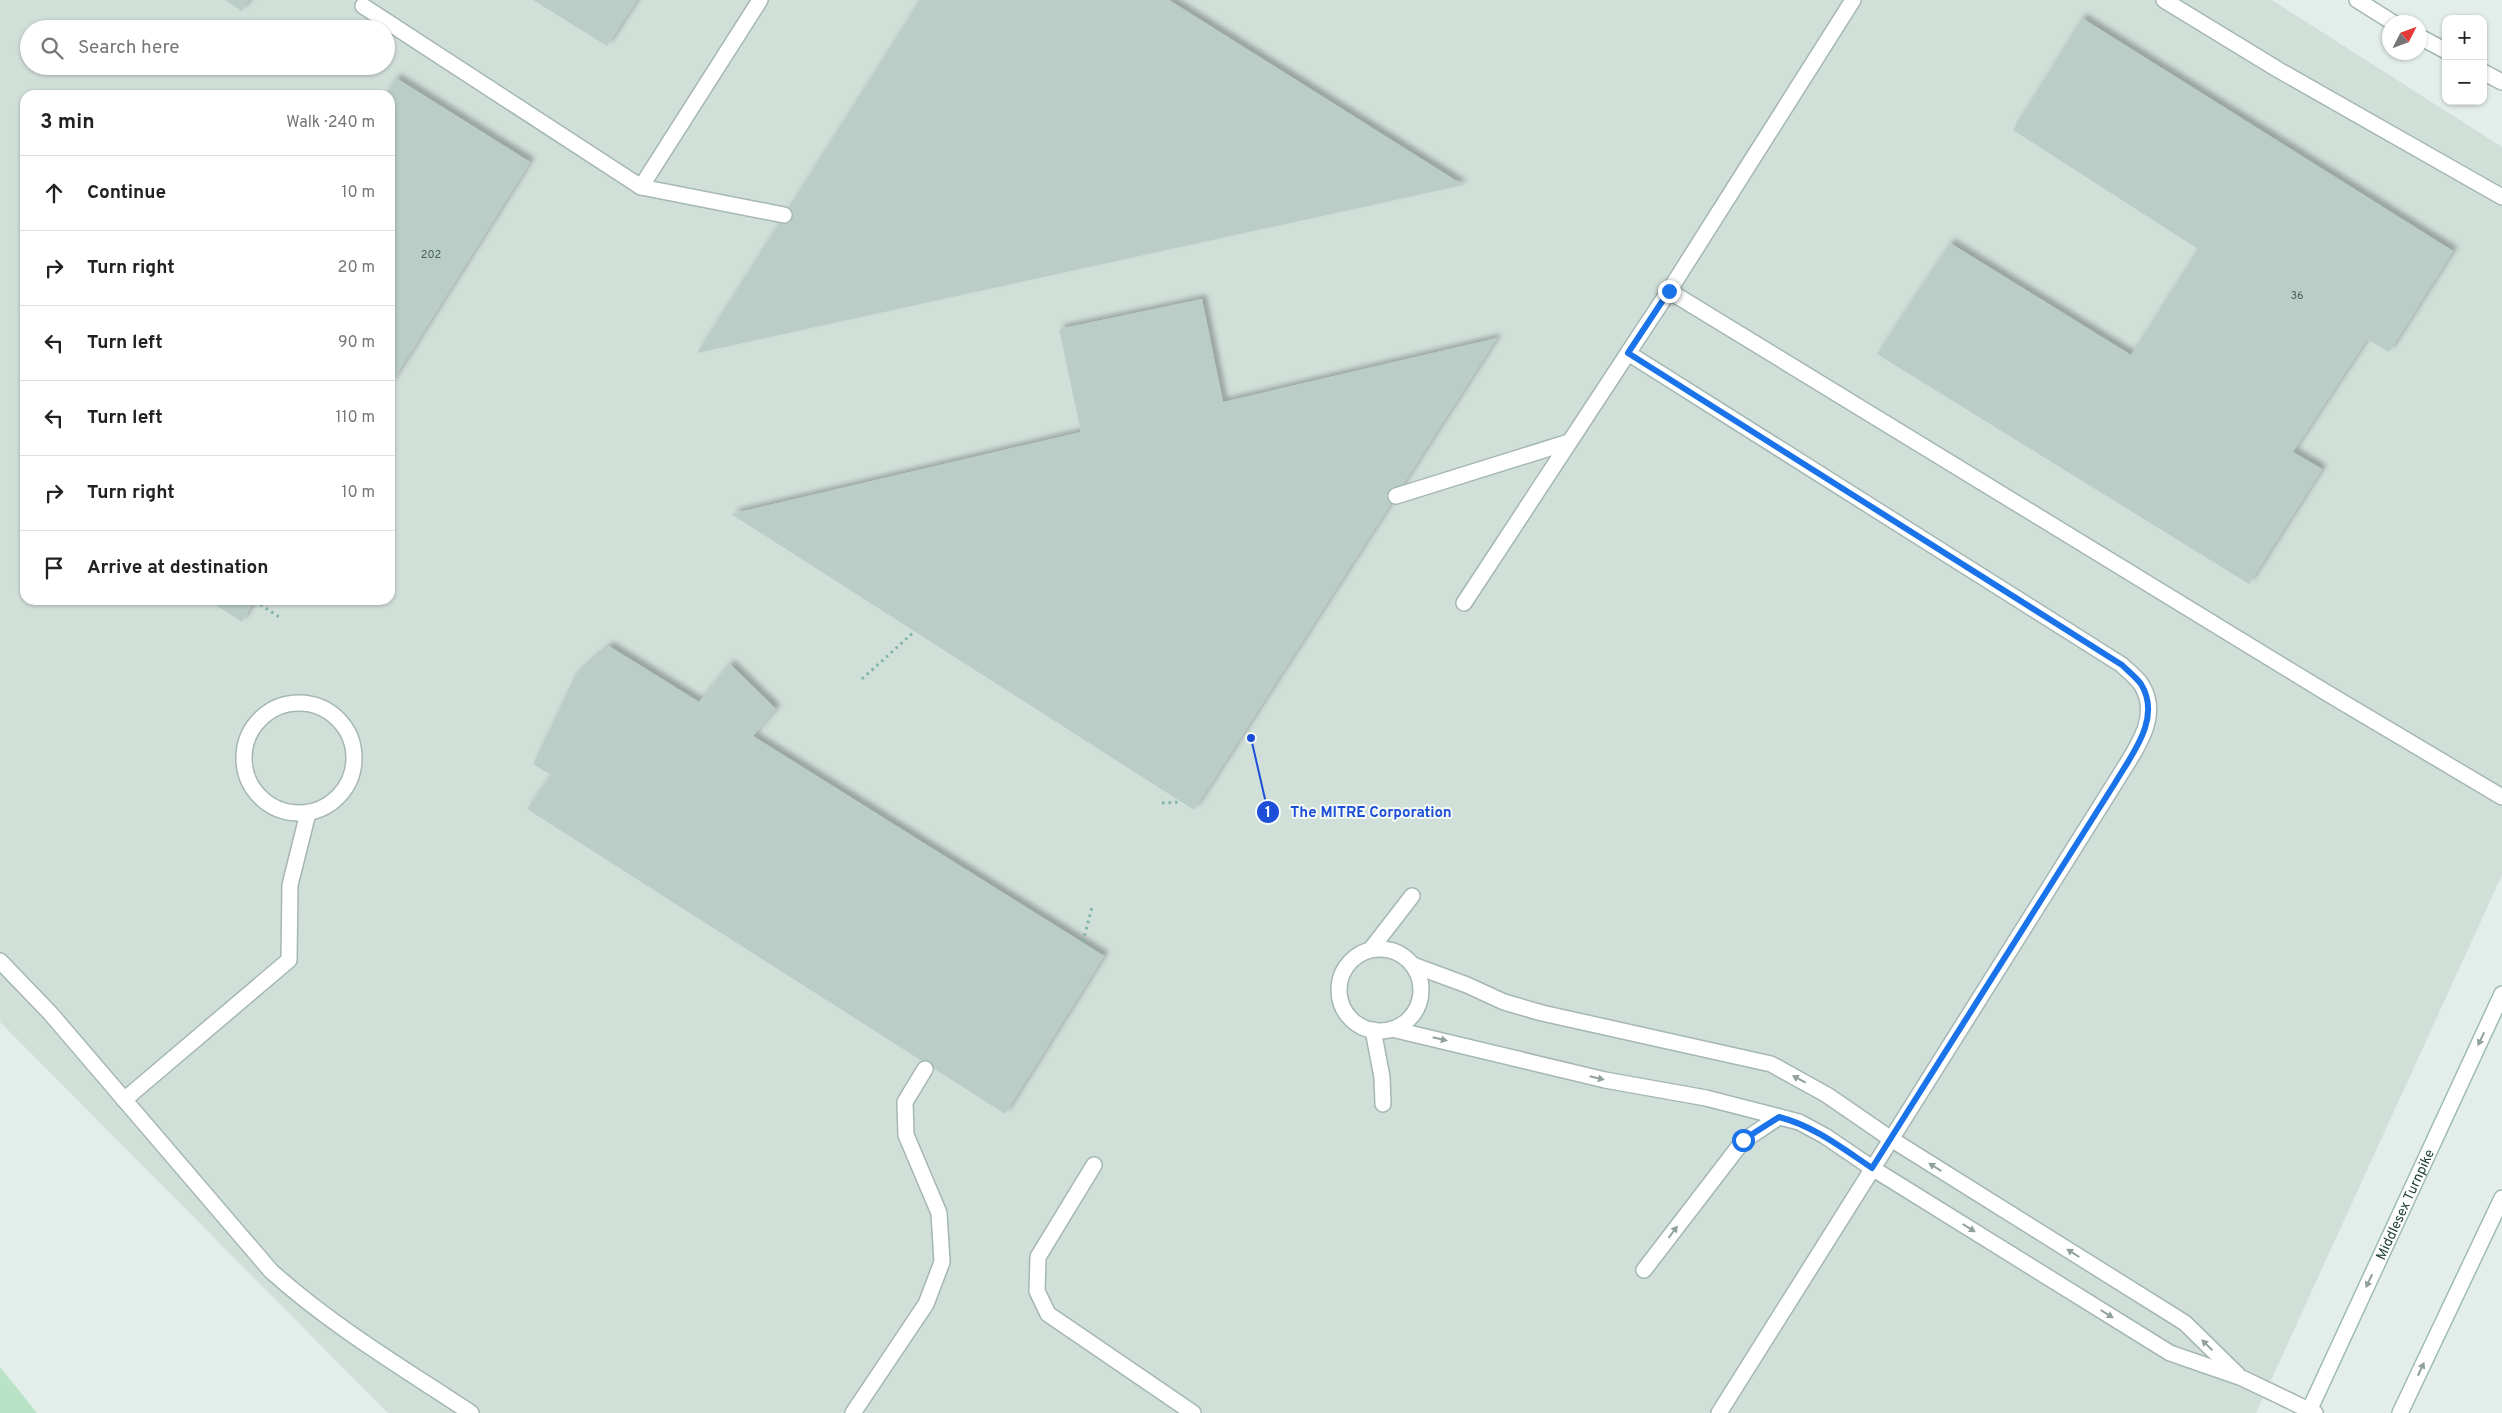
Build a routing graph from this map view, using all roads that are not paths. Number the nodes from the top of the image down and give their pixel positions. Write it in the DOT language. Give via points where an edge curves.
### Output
graph roads {
  1 [pos="760,0"];
  2 [pos="1853,0"];
  3 [pos="2164,0"];
  4 [pos="2357,0"];
  5 [pos="362,6"];
  6 [pos="2382,16"];
  7 [pos="384,20"];
  8 [pos="395,27"];
  9 [pos="2427,41"];
  10 [pos="2442,49"];
  11 [pos="2487,74"];
  12 [pos="2502,82"];
  13 [pos="641,187"];
  14 [pos="2502,197"];
  15 [pos="784,215"];
  16 [pos="1669,291"];
  17 [pos="1628,353"];
  18 [pos="1569,442"];
  19 [pos="1396,496"];
  20 [pos="1464,603"];
  21 [pos="2502,797"];
  22 [pos="308,813"];
  23 [pos="1412,896"];
  24 [pos="1371,949"];
  25 [pos="0,962"];
  26 [pos="1413,965"];
  27 [pos="2502,994"];
  28 [pos="1392,1029"];
  29 [pos="1373,1030"];
  30 [pos="925,1069"];
  31 [pos="124,1100"];
  32 [pos="1383,1104"];
  33 [pos="1779,1117"];
  34 [pos="1891,1139"];
  35 [pos="1094,1165"];
  36 [pos="1872,1168"];
  37 [pos="2502,1198"];
  38 [pos="1644,1270"];
  39 [pos="2242,1378"];
  40 [pos="2310,1412"];
  41 [pos="471,1413"];
  42 [pos="853,1413"];
  43 [pos="1192,1413"];
  44 [pos="1719,1413"];
  45 [pos="2400,1413"];
  1 -- 13 [label="main road"];
  2 -- 16 [label="main road"];
  3 -- 14 [label="main road" via="2277,70"];
  4 -- 6 [label="main road"];
  5 -- 7 [label="main road"];
  8 -- 13 [label="main road"];
  9 -- 10 [label="main road"];
  11 -- 12 [label="main road"];
  13 -- 15 [label="main road"];
  16 -- 17 [label="main road"];
  16 -- 21 [label="main road"];
  17 -- 18 [label="main road"];
  17 -- 34 [label="main road" via="2122,665 2141,684 2150,707 2145,732 2115,783"];
  18 -- 19 [label="main road"];
  18 -- 20 [label="main road"];
  22 -- 22 [label="main road" via="326,807 340,796 350,781 354,754 346,728 333,714 299,702 281,705 265,714 245,744 243,762 248,780 258,796 281,810"];
  22 -- 31 [label="main road" via="290,885 289,960"];
  23 -- 24 [label="main road"];
  24 -- 26 [label="main road" via="1394,951"];
  24 -- 29 [label="main road" via="1348,964 1339,990 1349,1016"];
  25 -- 31 [label="main road" via="51,1014"];
  26 -- 28 [label="main road" via="1420,983 1419,1002 1404,1023"];
  34 -- 26 [label="main road, one-way" via="1827,1094 1771,1064 1542,1013 1504,1002"];
  27 -- 40 [label="main road, Middlesex Turnpike, one-way"];
  28 -- 29 [label="main road"];
  28 -- 33 [label="main road, one-way" via="1605,1080 1706,1098"];
  29 -- 32 [label="main road" via="1382,1077"];
  30 -- 42 [label="main road" via="905,1102 906,1135 939,1213 942,1262 926,1304"];
  31 -- 41 [label="main road" via="271,1271 364,1344"];
  33 -- 36 [label="main road" via="1799,1122 1825,1136"];
  38 -- 33 [label="main road, one-way" via="1743,1140"];
  34 -- 36 [label="main road"];
  39 -- 34 [label="main road, one-way" via="2185,1323"];
  35 -- 43 [label="main road" via="1038,1257 1037,1291 1048,1314"];
  36 -- 39 [label="main road, one-way" via="2170,1353"];
  36 -- 44 [label="main road"];
  45 -- 37 [label="main road, one-way"];
  39 -- 40 [label="main road"];
}
